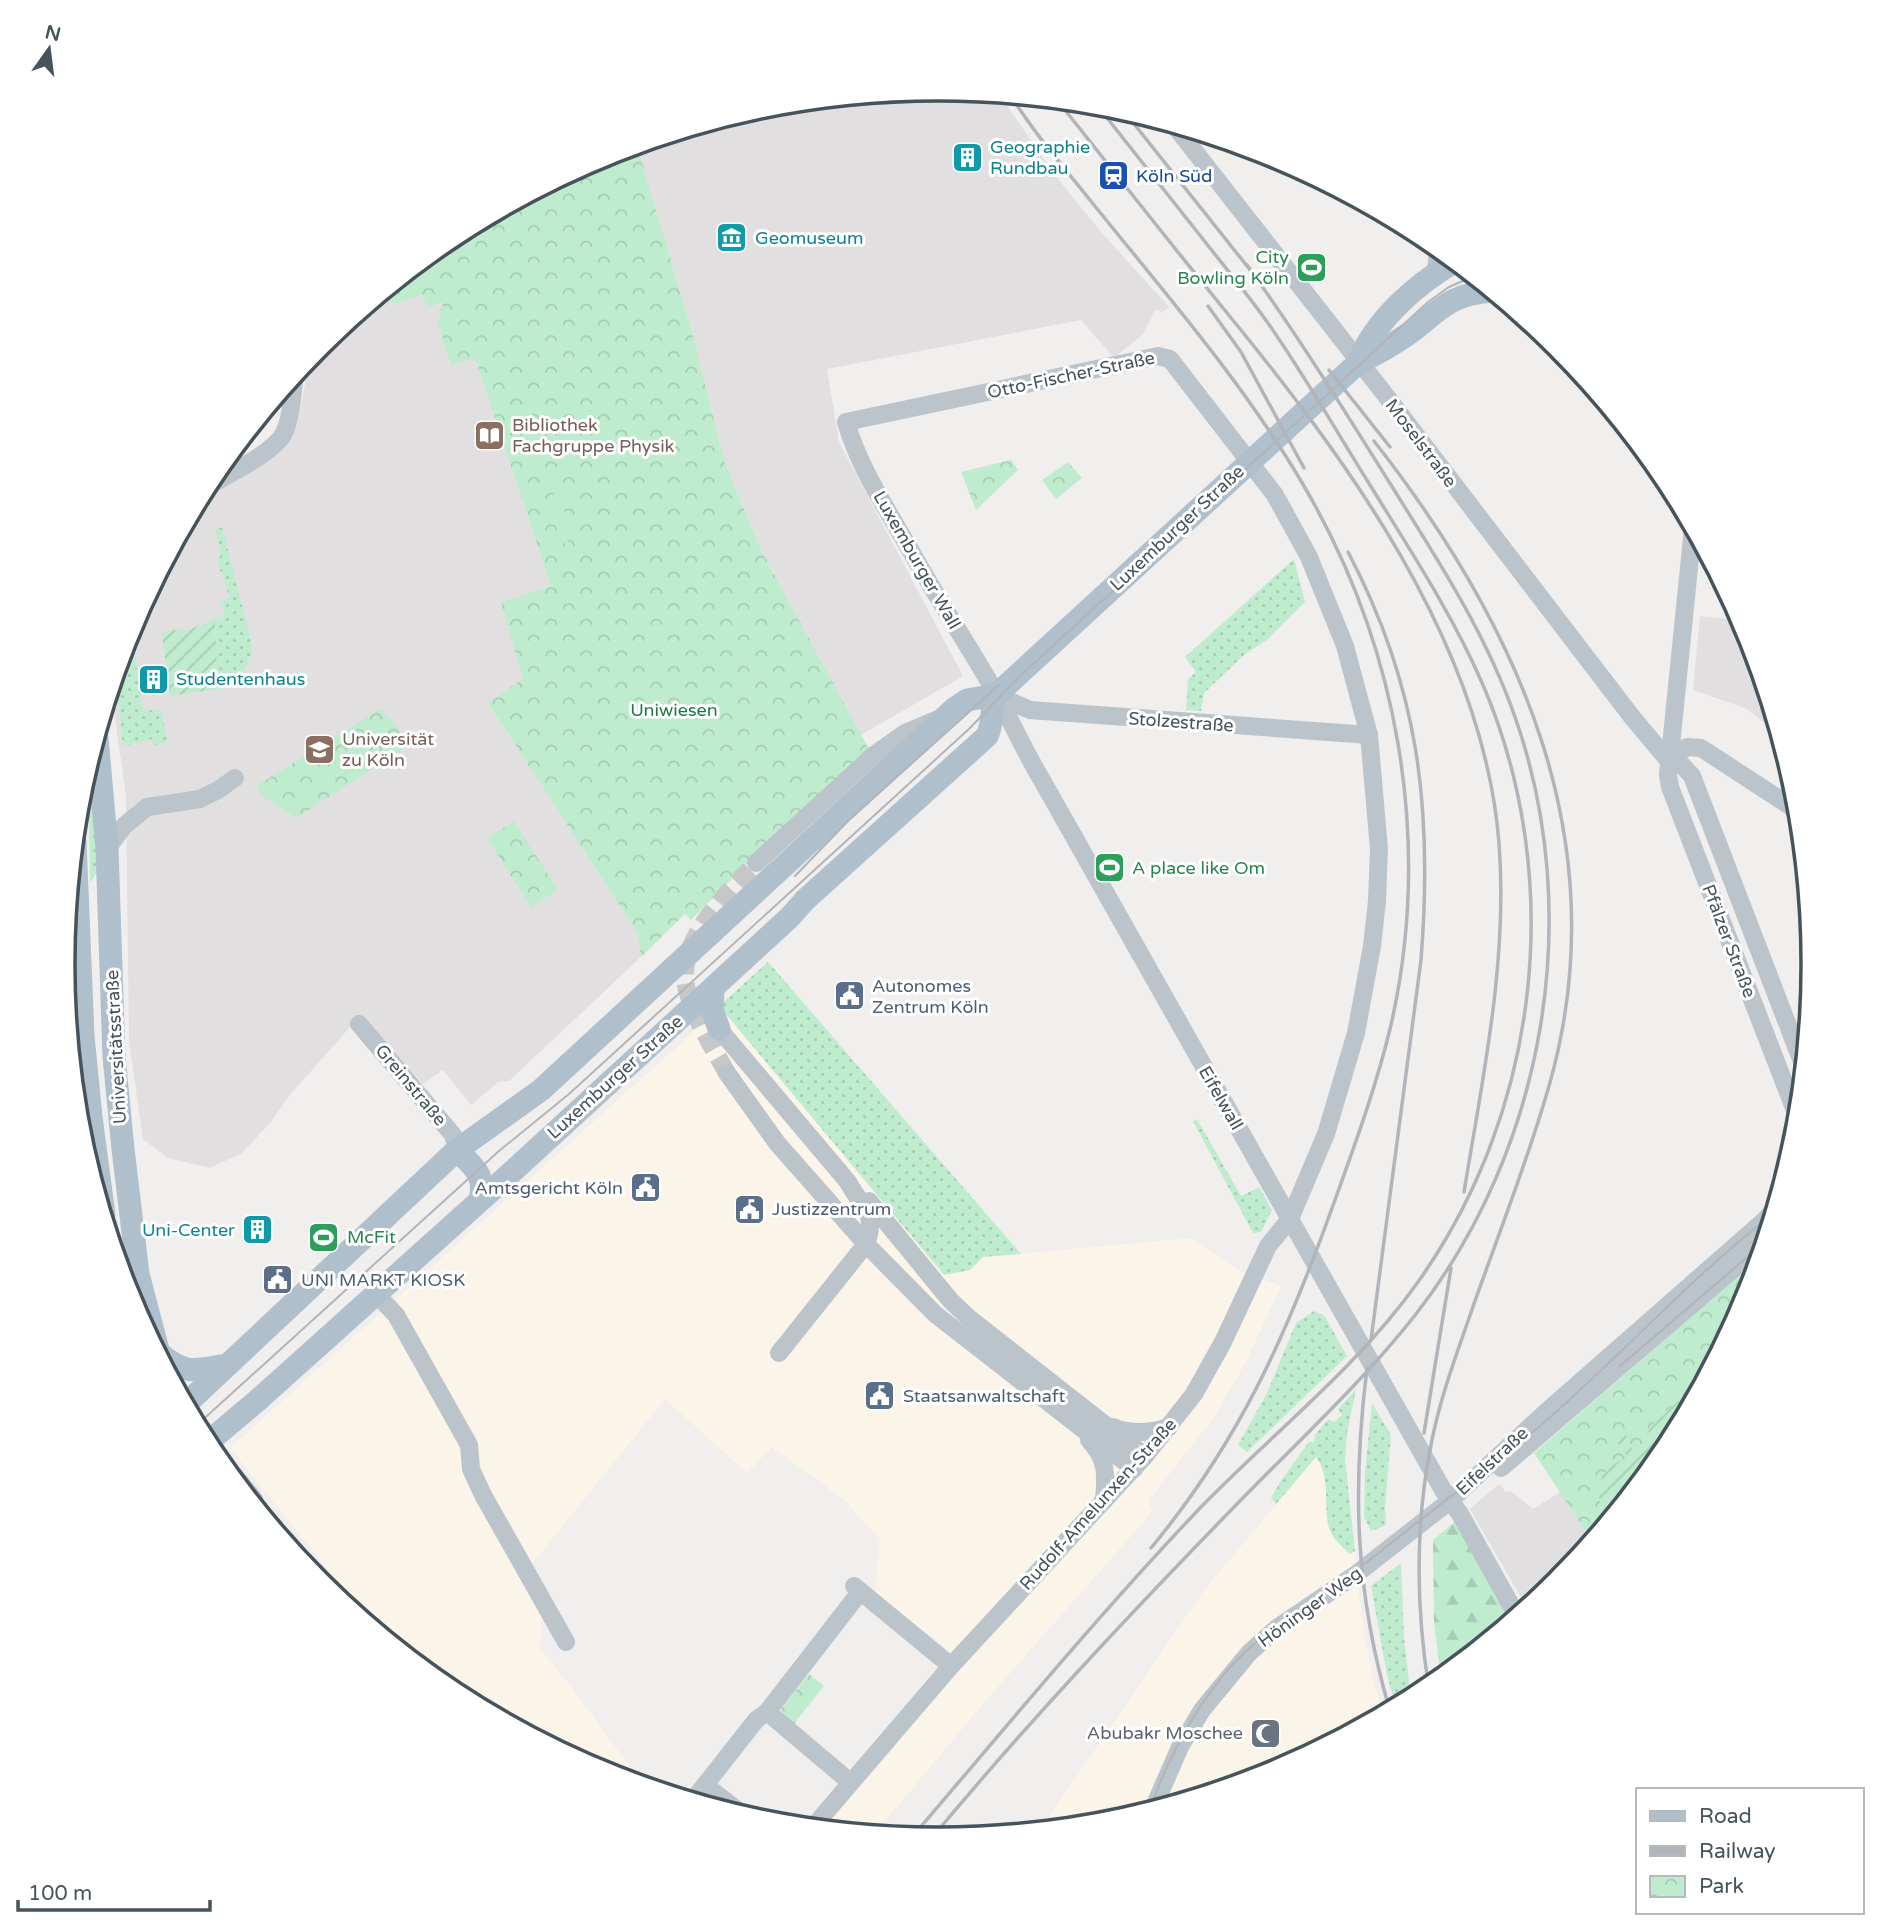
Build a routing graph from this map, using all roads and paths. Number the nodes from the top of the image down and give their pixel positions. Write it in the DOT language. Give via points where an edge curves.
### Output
graph roads {
  1 [pos="1183,137"];
  2 [pos="1446,267"];
  3 [pos="1481,293"];
  4 [pos="1359,362"];
  5 [pos="292,391"];
  6 [pos="846,422"];
  7 [pos="1250,461"];
  8 [pos="229,473"];
  9 [pos="1691,542"];
  10 [pos="996,695"];
  11 [pos="948,715"];
  12 [pos="1369,735"];
  13 [pos="1668,760"];
  14 [pos="99,765"];
  15 [pos="235,778"];
  16 [pos="1786,804"];
  17 [pos="107,849"];
  18 [pos="756,863"];
  19 [pos="108,886"];
  20 [pos="77,911"];
  21 [pos="76,939"];
  22 [pos="75,976"];
  23 [pos="81,982"];
  24 [pos="713,988"];
  25 [pos="679,1019"];
  26 [pos="359,1024"];
  27 [pos="719,1029"];
  28 [pos="1797,1047"];
  29 [pos="85,1051"];
  30 [pos="114,1057"];
  31 [pos="727,1073"];
  32 [pos="1790,1101"];
  33 [pos="92,1134"];
  34 [pos="457,1150"];
  35 [pos="848,1182"];
  36 [pos="480,1200"];
  37 [pos="871,1219"];
  38 [pos="1290,1219"];
  39 [pos="1761,1223"];
  40 [pos="866,1244"];
  41 [pos="1752,1253"];
  42 [pos="903,1281"];
  43 [pos="376,1294"];
  44 [pos="147,1307"];
  45 [pos="969,1318"];
  46 [pos="957,1333"];
  47 [pos="1011,1350"];
  48 [pos="779,1353"];
  49 [pos="991,1360"];
  50 [pos="226,1364"];
  51 [pos="175,1367"];
  52 [pos="192,1398"];
  53 [pos="1101,1420"];
  54 [pos="1169,1427"];
  55 [pos="1084,1431"];
  56 [pos="216,1437"];
  57 [pos="1140,1462"];
  58 [pos="1104,1500"];
  59 [pos="1451,1500"];
  60 [pos="1513,1608"];
  61 [pos="566,1642"];
  62 [pos="951,1667"];
  63 [pos="767,1712"];
  64 [pos="850,1782"];
  65 [pos="705,1785"];
  66 [pos="699,1793"];
  67 [pos="1157,1799"];
  68 [pos="725,1800"];
  69 [pos="820,1819"];
  1 -- 4 [label="street, Moselstraße"];
  2 -- 4 [label="main road, Luxemburger Straße" via="1372,333"];
  3 -- 4 [label="main road, Luxemburger Straße" via="1446,303 1410,332"];
  4 -- 7 [label="main road, Luxemburger Straße"];
  4 -- 13 [label="street, Moselstraße"];
  5 -- 8 [label="street" via="281,438"];
  6 -- 7 [label="street, Otto-Fischer-Straße" via="1161,356 1172,361"];
  6 -- 10 [label="street, Luxemburger Wall" via="852,445 875,487"];
  7 -- 10 [label="main road, Luxemburger Straße"];
  7 -- 12 [label="street, Rudolf-Amelunxen-Straße" via="1309,557 1345,646"];
  9 -- 13 [label="street, Pfälzer Straße"];
  10 -- 11 [label="main road, Luxemburger Straße" via="967,700"];
  10 -- 12 [label="street, Stolzestraße" via="1030,710"];
  10 -- 24 [label="main road, Luxemburger Straße" via="986,736"];
  10 -- 38 [label="street, Eifelwall"];
  11 -- 18 [label="street" via="890,743"];
  11 -- 34 [label="main road, Luxemburger Straße" via="541,1090"];
  12 -- 38 [label="street, Rudolf-Amelunxen-Straße" via="1379,849 1366,990 1326,1134"];
  13 -- 16 [label="street" via="1687,747 1701,748"];
  13 -- 28 [label="street, Pfälzer Straße" via="1692,776"];
  13 -- 32 [label="street, Pfälzer Straße" via="1670,787"];
  14 -- 17 [label="main road, Universitätsstraße"];
  15 -- 17 [label="street" via="200,799 147,807 124,826"];
  17 -- 19 [label="main road, Universitätsstraße"];
  19 -- 20 [label="main road"];
  19 -- 30 [label="main road, Universitätsstraße"];
  21 -- 23 [label="main road, Universitätsstraße"];
  22 -- 23 [label="main road"];
  23 -- 29 [label="main road, Universitätsstraße"];
  24 -- 25 [label="main road, Luxemburger Straße"];
  24 -- 27 [label="main road" via="712,1009"];
  25 -- 27 [label="main road" via="700,1020"];
  25 -- 36 [label="main road, Luxemburger Straße"];
  26 -- 34 [label="street, Greinstraße" via="453,1135"];
  27 -- 35 [label="street"];
  29 -- 30 [label="main road" via="99,1068 110,1066"];
  29 -- 33 [label="main road, Universitätsstraße"];
  30 -- 44 [label="main road, Universitätsstraße" via="138,1274"];
  31 -- 40 [label="street" via="777,1143"];
  34 -- 36 [label="main road" via="480,1175"];
  34 -- 50 [label="main road, Luxemburger Straße"];
  35 -- 37 [label="street"];
  35 -- 45 [label="street" via="860,1189"];
  36 -- 43 [label="main road, Luxemburger Straße"];
  37 -- 40 [label="street"];
  37 -- 42 [label="street" via="880,1248"];
  38 -- 54 [label="street, Rudolf-Amelunxen-Straße" via="1268,1246 1223,1342"];
  38 -- 59 [label="street, Eifelwall"];
  39 -- 59 [label="street, Eifelstraße"];
  40 -- 42 [label="street"];
  40 -- 48 [label="street"];
  41 -- 59 [label="street, Eifelstraße" via="1511,1460"];
  42 -- 46 [label="street"];
  43 -- 56 [label="main road, Luxemburger Straße"];
  43 -- 61 [label="street" via="396,1315 469,1445 471,1469 482,1495"];
  45 -- 46 [label="street" via="968,1331"];
  45 -- 47 [label="street"];
  46 -- 49 [label="street"];
  47 -- 49 [label="street" via="996,1351"];
  47 -- 53 [label="street"];
  49 -- 55 [label="street"];
  50 -- 51 [label="main road" via="195,1371"];
  50 -- 52 [label="main road, Luxemburger Straße"];
  53 -- 54 [label="street" via="1132,1433"];
  53 -- 57 [label="street"];
  54 -- 57 [label="street, Rudolf-Amelunxen-Straße"];
  55 -- 57 [label="street"];
  55 -- 58 [label="street" via="1103,1458"];
  57 -- 58 [label="street, Rudolf-Amelunxen-Straße"];
  58 -- 62 [label="street, Rudolf-Amelunxen-Straße"];
  59 -- 60 [label="street, Eifelwall"];
  59 -- 67 [label="street, Höninger Weg" via="1249,1653 1202,1710"];
  62 -- 63 [label="street" via="857,1589"];
  62 -- 64 [label="street, Rudolf-Amelunxen-Straße"];
  63 -- 64 [label="street"];
  63 -- 65 [label="street"];
  64 -- 69 [label="street, Rudolf-Amelunxen-Straße"];
  65 -- 66 [label="street"];
  65 -- 68 [label="street"];
}
